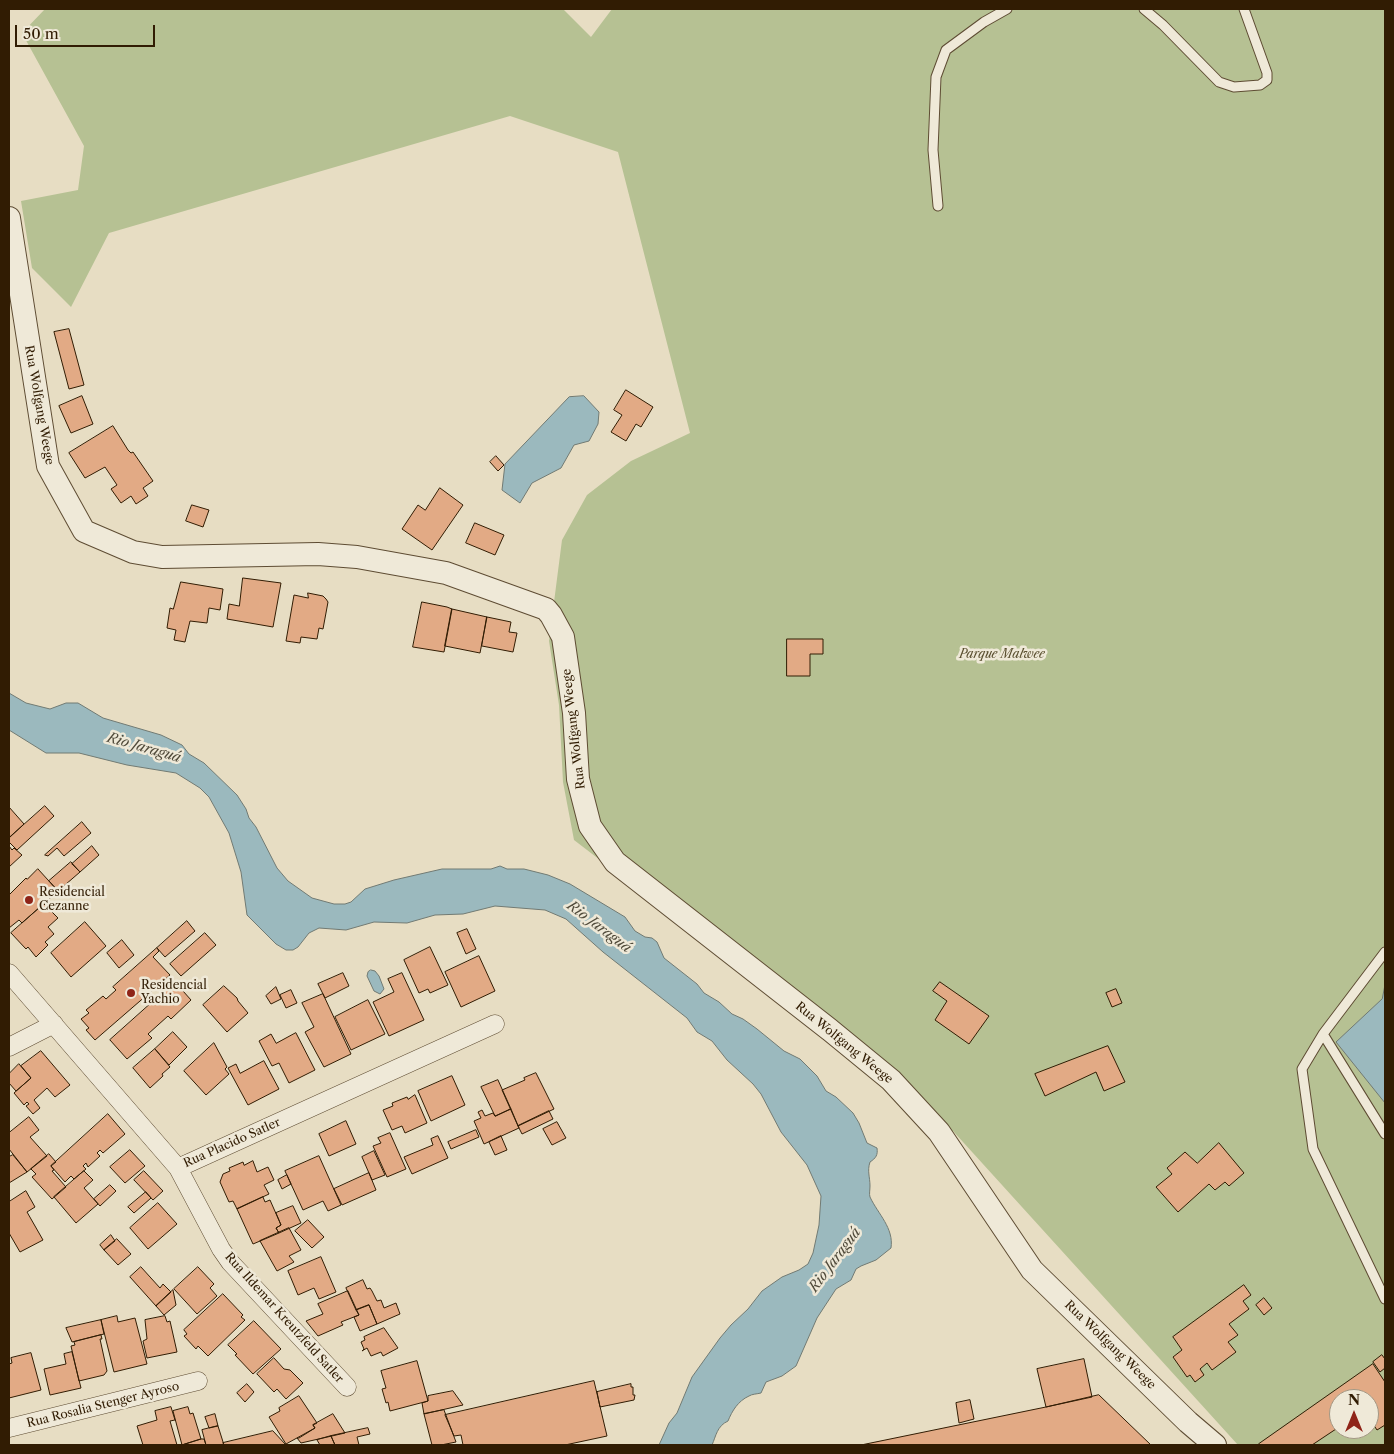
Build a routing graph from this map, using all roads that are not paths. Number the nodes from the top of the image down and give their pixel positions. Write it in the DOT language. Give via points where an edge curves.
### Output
graph roads {
  1 [pos="1007,9"];
  2 [pos="1144,9"];
  3 [pos="1244,9"];
  4 [pos="938,206"];
  5 [pos="9,218"];
  6 [pos="1385,952"];
  7 [pos="9,973"];
  8 [pos="54,1024"];
  9 [pos="495,1024"];
  10 [pos="1322,1034"];
  11 [pos="9,1047"];
  12 [pos="1385,1134"];
  13 [pos="178,1168"];
  14 [pos="1385,1299"];
  15 [pos="198,1382"];
  16 [pos="347,1387"];
  17 [pos="9,1428"];
  18 [pos="1215,1445"];
  1 -- 4 [label="lane" via="946,50 936,77 934,150"];
  2 -- 3 [label="lane" via="1219,82 1234,87 1260,85 1267,80"];
  5 -- 18 [label="street, Rua Wolfgang Weege" via="48,466 84,531 133,552 162,557 318,554 446,573 546,609 563,637 574,713 578,779 590,826 614,862 891,1080 939,1132 1032,1270"];
  6 -- 10 [label="lane"];
  7 -- 8 [label="street, Rua Placido Satler"];
  8 -- 11 [label="street"];
  8 -- 13 [label="street, Rua Placido Satler"];
  9 -- 13 [label="street, Rua Placido Satler"];
  10 -- 12 [label="lane"];
  10 -- 14 [label="lane" via="1302,1069 1312,1149"];
  13 -- 16 [label="street, Rua Ildemar Kreutzfeld Satler" via="230,1262"];
  15 -- 17 [label="street, Rua Rosalia Stenger Ayroso"];
}
